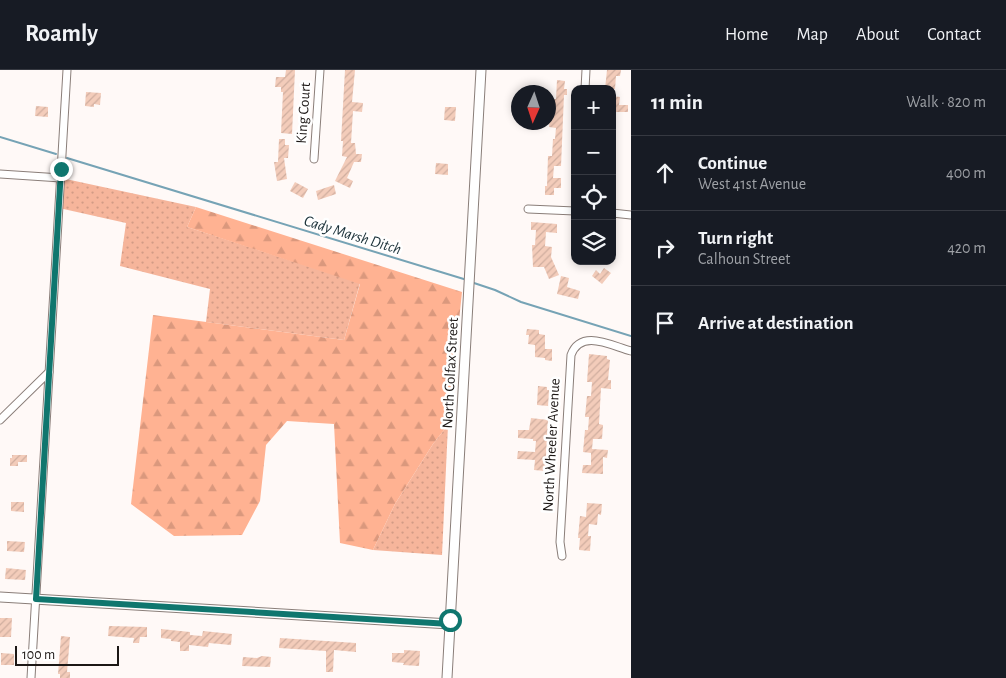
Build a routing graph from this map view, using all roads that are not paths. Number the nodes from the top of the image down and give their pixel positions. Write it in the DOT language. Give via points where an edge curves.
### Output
graph roads {
  1 [pos="66,70"];
  2 [pos="320,70"];
  3 [pos="481,70"];
  4 [pos="586,70"];
  5 [pos="585,85"];
  6 [pos="314,159"];
  7 [pos="0,174"];
  8 [pos="60,178"];
  9 [pos="528,209"];
  10 [pos="571,211"];
  11 [pos="616,213"];
  12 [pos="631,215"];
  13 [pos="631,351"];
  14 [pos="49,372"];
  15 [pos="0,420"];
  16 [pos="562,556"];
  17 [pos="0,597"];
  18 [pos="36,599"];
  19 [pos="450,624"];
  20 [pos="31,678"];
  21 [pos="447,678"];
  1 -- 8 [label="street"];
  2 -- 6 [label="street, King Court"];
  3 -- 19 [label="street, North Colfax Street"];
  4 -- 5 [label="street"];
  7 -- 8 [label="street"];
  8 -- 14 [label="street"];
  9 -- 10 [label="street"];
  11 -- 12 [label="street"];
  13 -- 16 [label="street, North Wheeler Avenue" via="585,340 575,347 570,358 560,542"];
  14 -- 15 [label="street"];
  14 -- 18 [label="street"];
  17 -- 18 [label="street"];
  18 -- 19 [label="street"];
  18 -- 20 [label="street"];
  19 -- 21 [label="street, North Colfax Street"];
}
